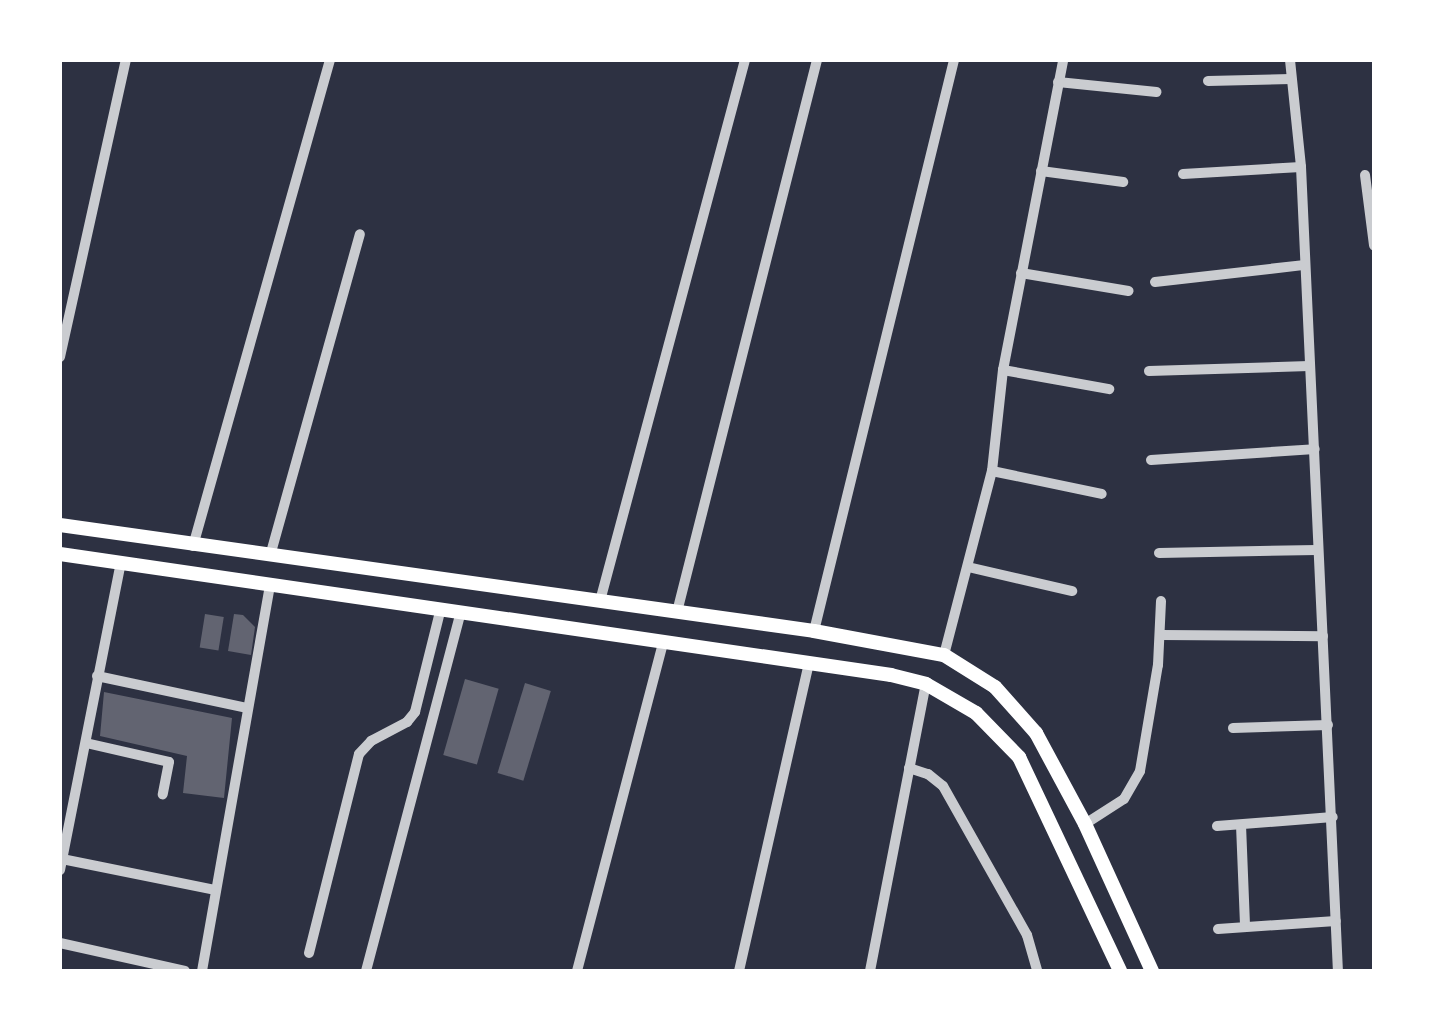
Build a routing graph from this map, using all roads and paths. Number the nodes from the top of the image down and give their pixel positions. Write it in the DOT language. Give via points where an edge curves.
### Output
graph roads {
  1 [pos="126,60"];
  2 [pos="330,60"];
  3 [pos="745,60"];
  4 [pos="817,60"];
  5 [pos="954,60"];
  6 [pos="1063,60"];
  7 [pos="1290,60"];
  8 [pos="1291,79"];
  9 [pos="1058,82"];
  10 [pos="1208,82"];
  11 [pos="1156,92"];
  12 [pos="1302,167"];
  13 [pos="1040,172"];
  14 [pos="1183,174"];
  15 [pos="1365,176"];
  16 [pos="1123,182"];
  17 [pos="360,234"];
  18 [pos="1374,244"];
  19 [pos="1305,265"];
  20 [pos="1020,273"];
  21 [pos="1155,282"];
  22 [pos="1128,291"];
  23 [pos="60,358"];
  24 [pos="1309,366"];
  25 [pos="1003,370"];
  26 [pos="1150,371"];
  27 [pos="1109,389"];
  28 [pos="1315,449"];
  29 [pos="1151,460"];
  30 [pos="992,471"];
  31 [pos="1102,494"];
  32 [pos="60,525"];
  33 [pos="193,546"];
  34 [pos="1317,550"];
  35 [pos="1160,552"];
  36 [pos="60,554"];
  37 [pos="270,556"];
  38 [pos="120,562"];
  39 [pos="968,567"];
  40 [pos="270,584"];
  41 [pos="1072,591"];
  42 [pos="600,601"];
  43 [pos="1161,602"];
  44 [pos="441,608"];
  45 [pos="462,611"];
  46 [pos="677,612"];
  47 [pos="814,631"];
  48 [pos="1161,636"];
  49 [pos="1323,636"];
  50 [pos="662,643"];
  51 [pos="944,655"];
  52 [pos="808,663"];
  53 [pos="97,676"];
  54 [pos="926,684"];
  55 [pos="248,708"];
  56 [pos="1328,725"];
  57 [pos="1233,728"];
  58 [pos="86,743"];
  59 [pos="909,768"];
  60 [pos="163,794"];
  61 [pos="1333,817"];
  62 [pos="1085,824"];
  63 [pos="1241,824"];
  64 [pos="1217,826"];
  65 [pos="61,864"];
  66 [pos="216,890"];
  67 [pos="1336,921"];
  68 [pos="1246,926"];
  69 [pos="1218,929"];
  70 [pos="60,944"];
  71 [pos="308,954"];
  72 [pos="185,971"];
  73 [pos="202,971"];
  74 [pos="366,971"];
  75 [pos="576,971"];
  76 [pos="739,971"];
  77 [pos="870,971"];
  78 [pos="1037,971"];
  79 [pos="1120,971"];
  80 [pos="1152,971"];
  81 [pos="1338,971"];
  1 -- 23 [label="street"];
  2 -- 33 [label="street"];
  3 -- 42 [label="street"];
  4 -- 46 [label="street"];
  5 -- 47 [label="street"];
  6 -- 9 [label="street"];
  7 -- 8 [label="street"];
  8 -- 10 [label="street"];
  8 -- 12 [label="street"];
  9 -- 11 [label="street"];
  9 -- 13 [label="street"];
  12 -- 14 [label="street"];
  12 -- 19 [label="street"];
  13 -- 16 [label="street"];
  13 -- 20 [label="street"];
  15 -- 18 [label="street"];
  17 -- 37 [label="street"];
  19 -- 21 [label="street"];
  19 -- 24 [label="street"];
  20 -- 22 [label="street"];
  20 -- 25 [label="street"];
  24 -- 26 [label="street"];
  24 -- 28 [label="street"];
  25 -- 27 [label="street"];
  25 -- 30 [label="street"];
  28 -- 29 [label="street"];
  28 -- 34 [label="street"];
  30 -- 31 [label="street"];
  30 -- 39 [label="street"];
  32 -- 33 [label="main road"];
  33 -- 37 [label="main road"];
  34 -- 35 [label="street"];
  34 -- 49 [label="street"];
  36 -- 38 [label="main road"];
  37 -- 42 [label="main road"];
  38 -- 40 [label="main road"];
  38 -- 53 [label="street"];
  39 -- 41 [label="street"];
  39 -- 51 [label="street"];
  40 -- 44 [label="main road"];
  40 -- 55 [label="street"];
  42 -- 46 [label="main road"];
  43 -- 48 [label="street"];
  44 -- 45 [label="main road"];
  44 -- 71 [label="street" via="415,712 359,754"];
  45 -- 50 [label="main road"];
  45 -- 74 [label="street"];
  46 -- 47 [label="main road"];
  47 -- 51 [label="main road"];
  48 -- 49 [label="street"];
  48 -- 62 [label="street" via="1134,787"];
  49 -- 56 [label="street"];
  50 -- 52 [label="main road"];
  50 -- 75 [label="street"];
  51 -- 62 [label="main road" via="1018,710"];
  52 -- 54 [label="main road"];
  52 -- 76 [label="street"];
  53 -- 55 [label="street"];
  53 -- 58 [label="street"];
  54 -- 59 [label="street"];
  54 -- 79 [label="main road" via="976,713 1019,756"];
  55 -- 66 [label="street"];
  56 -- 57 [label="street"];
  56 -- 61 [label="street"];
  58 -- 60 [label="street" via="169,762"];
  58 -- 65 [label="street"];
  59 -- 77 [label="street"];
  59 -- 78 [label="street" via="943,786 1027,935"];
  61 -- 63 [label="street"];
  61 -- 67 [label="street"];
  62 -- 80 [label="main road"];
  63 -- 64 [label="street"];
  63 -- 68 [label="street"];
  65 -- 66 [label="street"];
  66 -- 73 [label="street"];
  67 -- 68 [label="street"];
  67 -- 81 [label="street"];
  68 -- 69 [label="street"];
  70 -- 72 [label="street"];
}
